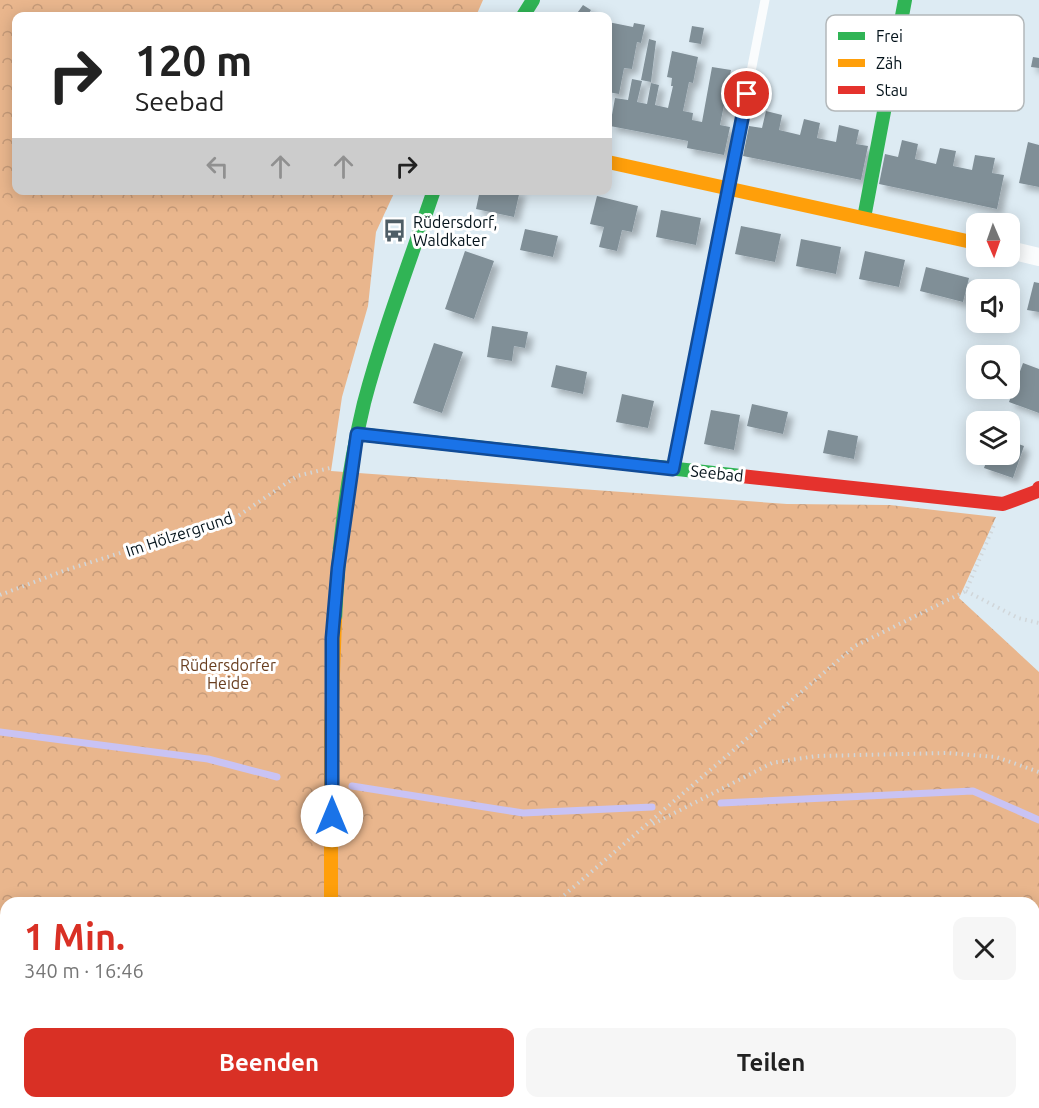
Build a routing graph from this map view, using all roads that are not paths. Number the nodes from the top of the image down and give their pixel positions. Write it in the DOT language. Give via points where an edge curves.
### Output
graph roads {
  1 [pos="765,0"];
  2 [pos="905,0"];
  3 [pos="902,15"];
  4 [pos="884,111"];
  5 [pos="612,163"];
  6 [pos="729,188"];
  7 [pos="432,195"];
  8 [pos="864,218"];
  9 [pos="966,241"];
  10 [pos="1020,252"];
  11 [pos="1039,257"];
  12 [pos="357,434"];
  13 [pos="673,469"];
  14 [pos="1039,488"];
  15 [pos="331,897"];
  1 -- 6 [label="lane"];
  2 -- 3 [label="street"];
  4 -- 8 [label="street"];
  5 -- 6 [label="street"];
  6 -- 8 [label="street"];
  6 -- 13 [label="lane"];
  7 -- 12 [label="street"];
  8 -- 9 [label="street"];
  10 -- 11 [label="street"];
  12 -- 13 [label="street, Seebad"];
  12 -- 15 [label="street" via="332,638"];
  13 -- 14 [label="street, Seebad" via="1003,504"];
}
